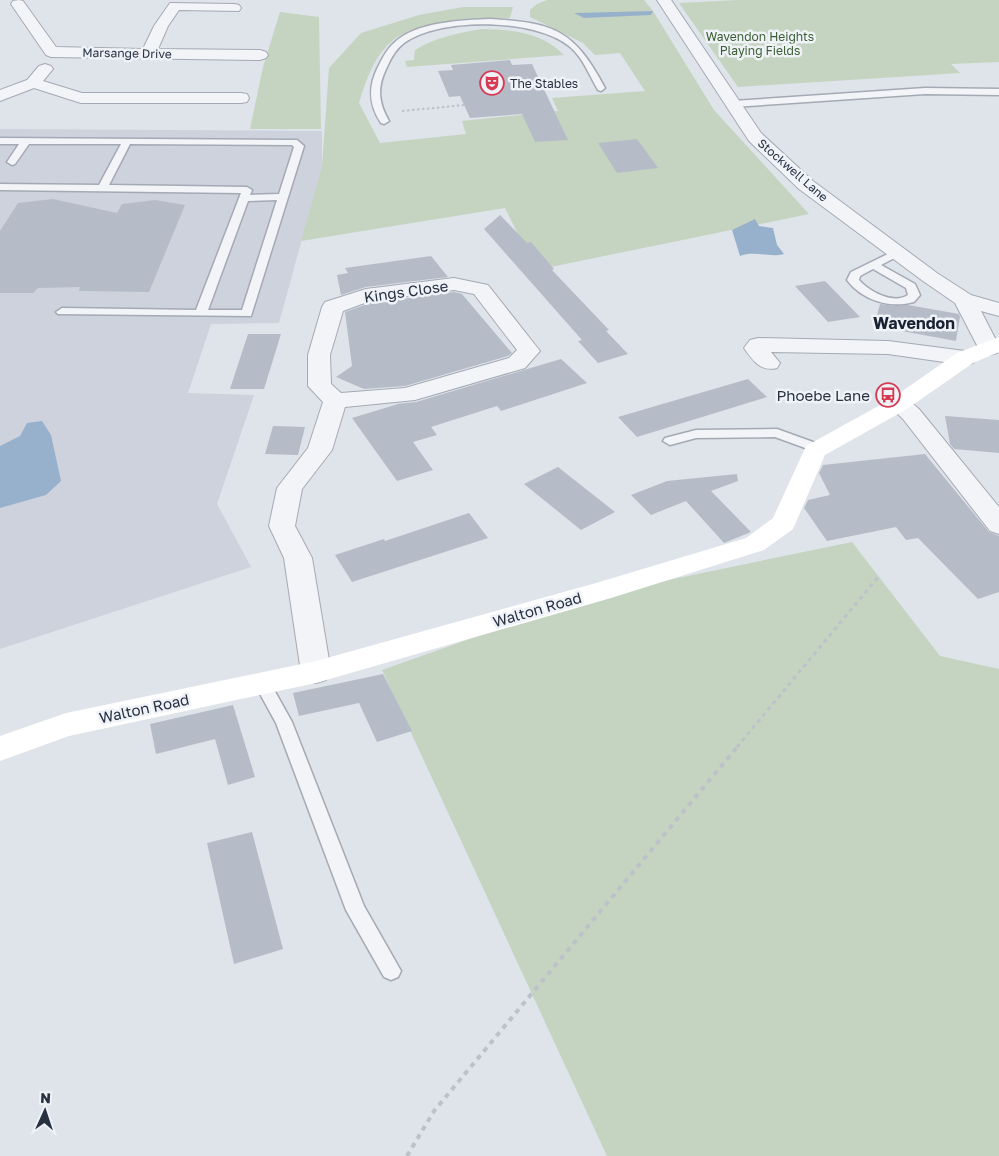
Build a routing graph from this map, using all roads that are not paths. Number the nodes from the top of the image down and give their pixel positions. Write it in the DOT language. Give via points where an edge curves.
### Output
graph roads {
  1 [pos="37,0"];
  2 [pos="664,0"];
  3 [pos="18,4"];
  4 [pos="0,8"];
  5 [pos="234,8"];
  6 [pos="51,52"];
  7 [pos="148,54"];
  8 [pos="260,55"];
  9 [pos="33,83"];
  10 [pos="601,88"];
  11 [pos="999,92"];
  12 [pos="0,96"];
  13 [pos="241,98"];
  14 [pos="733,104"];
  15 [pos="381,117"];
  16 [pos="0,141"];
  17 [pos="26,141"];
  18 [pos="127,141"];
  19 [pos="12,162"];
  20 [pos="0,187"];
  21 [pos="102,188"];
  22 [pos="283,197"];
  23 [pos="244,198"];
  24 [pos="898,252"];
  25 [pos="873,265"];
  26 [pos="964,299"];
  27 [pos="999,310"];
  28 [pos="62,312"];
  29 [pos="201,313"];
  30 [pos="984,350"];
  31 [pos="769,363"];
  32 [pos="335,401"];
  33 [pos="899,404"];
  34 [pos="670,442"];
  35 [pos="819,449"];
  36 [pos="999,525"];
  37 [pos="316,672"];
  38 [pos="262,683"];
  39 [pos="0,749"];
  40 [pos="391,971"];
  1 -- 3 [label="street"];
  2 -- 14 [label="street, Stockwell Lane"];
  3 -- 4 [label="street"];
  3 -- 6 [label="street"];
  5 -- 7 [label="street" via="168,5"];
  6 -- 7 [label="street, Marsange Drive"];
  6 -- 9 [label="street" via="52,59"];
  7 -- 8 [label="street, Marsange Drive"];
  9 -- 12 [label="street"];
  9 -- 13 [label="street" via="80,98"];
  10 -- 15 [label="lane" via="572,43 556,34 515,22 456,24 417,33 395,46 376,81 374,96"];
  11 -- 14 [label="lane" via="925,91"];
  14 -- 24 [label="street, Stockwell Lane" via="756,137 806,185"];
  16 -- 17 [label="lane"];
  17 -- 18 [label="lane"];
  17 -- 19 [label="lane"];
  18 -- 21 [label="lane"];
  18 -- 22 [label="lane" via="294,142 299,146"];
  20 -- 21 [label="lane"];
  21 -- 23 [label="lane" via="247,190"];
  22 -- 23 [label="lane"];
  22 -- 29 [label="lane" via="247,314"];
  23 -- 29 [label="lane"];
  24 -- 25 [label="lane"];
  24 -- 26 [label="street, Stockwell Lane"];
  25 -- 25 [label="lane" via="855,274 853,280 860,290 876,298 896,302 910,300 914,295 911,286"];
  26 -- 27 [label="street, Stockwell Lane"];
  26 -- 30 [label="street, Stockwell Lane"];
  28 -- 29 [label="lane"];
  30 -- 31 [label="street" via="934,352 874,346 758,345 755,348"];
  30 -- 33 [label="street"];
  32 -- 32 [label="street, Kings Close" via="320,386 319,355 333,308 366,295 454,284 480,289 529,351 517,364 407,395"];
  32 -- 37 [label="street" via="320,450 290,488 282,526 298,558"];
  33 -- 35 [label="street"];
  33 -- 36 [label="street" via="911,414"];
  34 -- 35 [label="lane" via="696,434 776,433"];
  35 -- 37 [label="street, Walton Road" via="784,523 755,544"];
  37 -- 38 [label="street, Walton Road"];
  38 -- 39 [label="street, Walton Road" via="66,725"];
  38 -- 40 [label="lane" via="284,722 356,910"];
}
